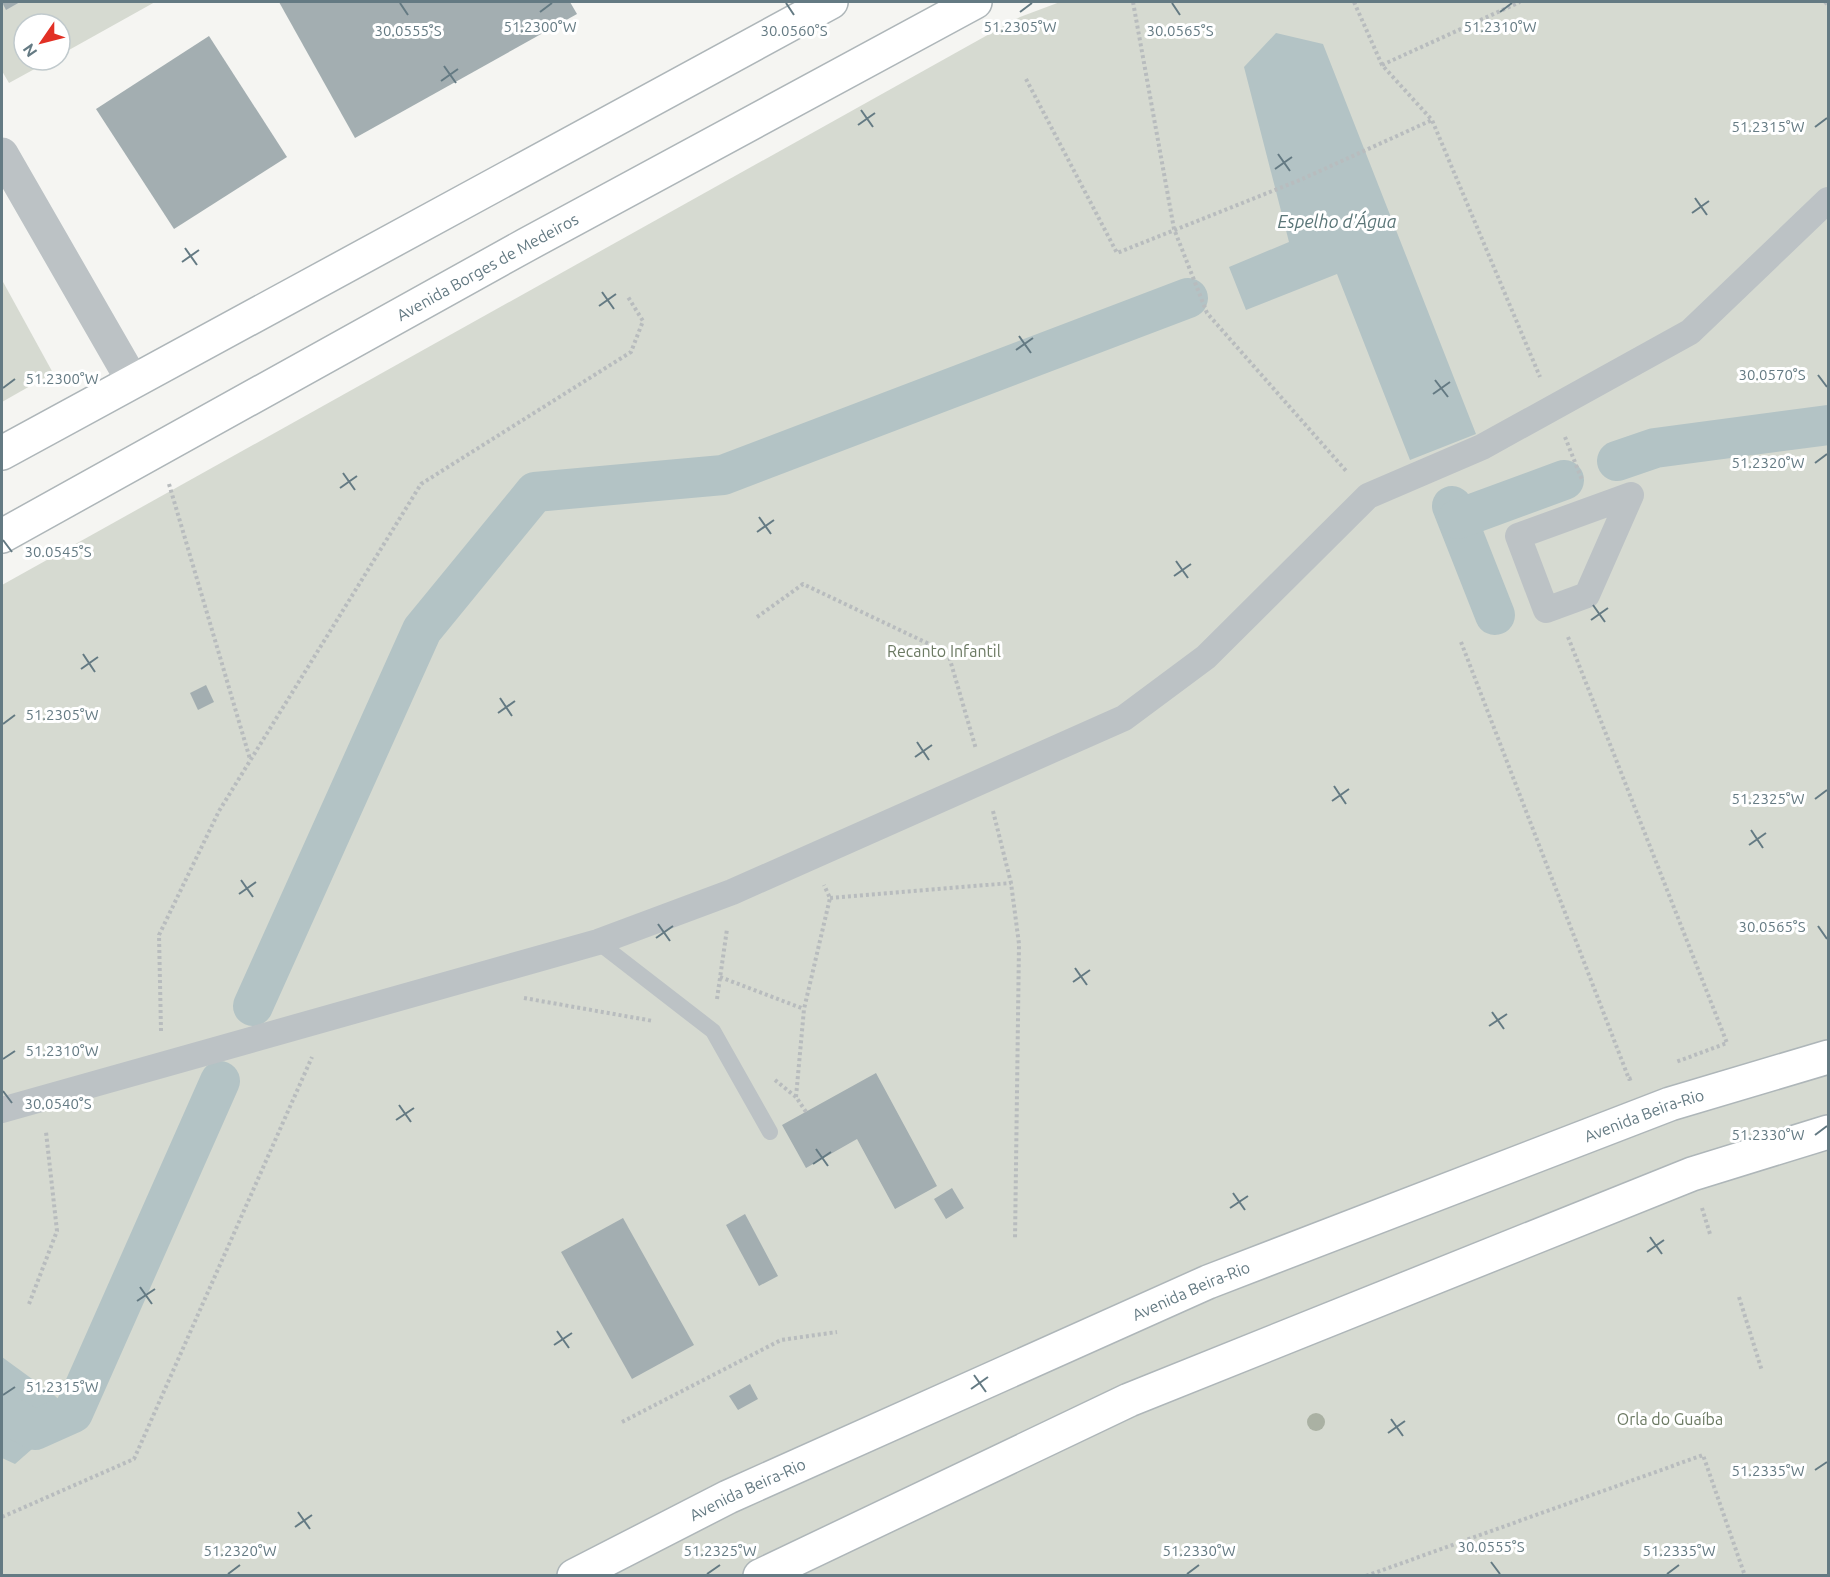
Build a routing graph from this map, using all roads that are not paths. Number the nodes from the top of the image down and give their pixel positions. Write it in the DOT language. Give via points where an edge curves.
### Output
graph roads {
  1 [pos="831,2"];
  2 [pos="975,2"];
  3 [pos="2,154"];
  4 [pos="1828,200"];
  5 [pos="132,380"];
  6 [pos="2,453"];
  7 [pos="2,536"];
  8 [pos="1556,606"];
  9 [pos="598,942"];
  10 [pos="1828,1057"];
  11 [pos="2,1110"];
  12 [pos="770,1131"];
  13 [pos="1828,1132"];
  14 [pos="574,1575"];
  15 [pos="760,1575"];
  1 -- 5 [label="main road"];
  2 -- 7 [label="main road, Avenida Borges de Medeiros"];
  3 -- 5 [label="street"];
  4 -- 9 [label="street" via="1689,332 1482,447 1368,496 1206,657 1124,718 732,892"];
  5 -- 6 [label="main road"];
  8 -- 8 [label="street" via="1546,610 1518,536 1630,495 1587,595"];
  9 -- 11 [label="street"];
  9 -- 12 [label="lane" via="713,1032"];
  10 -- 14 [label="main road, Avenida Beira-Rio" via="1670,1104 1208,1282 728,1497"];
  13 -- 15 [label="main road" via="1692,1174 1129,1400"];
}
